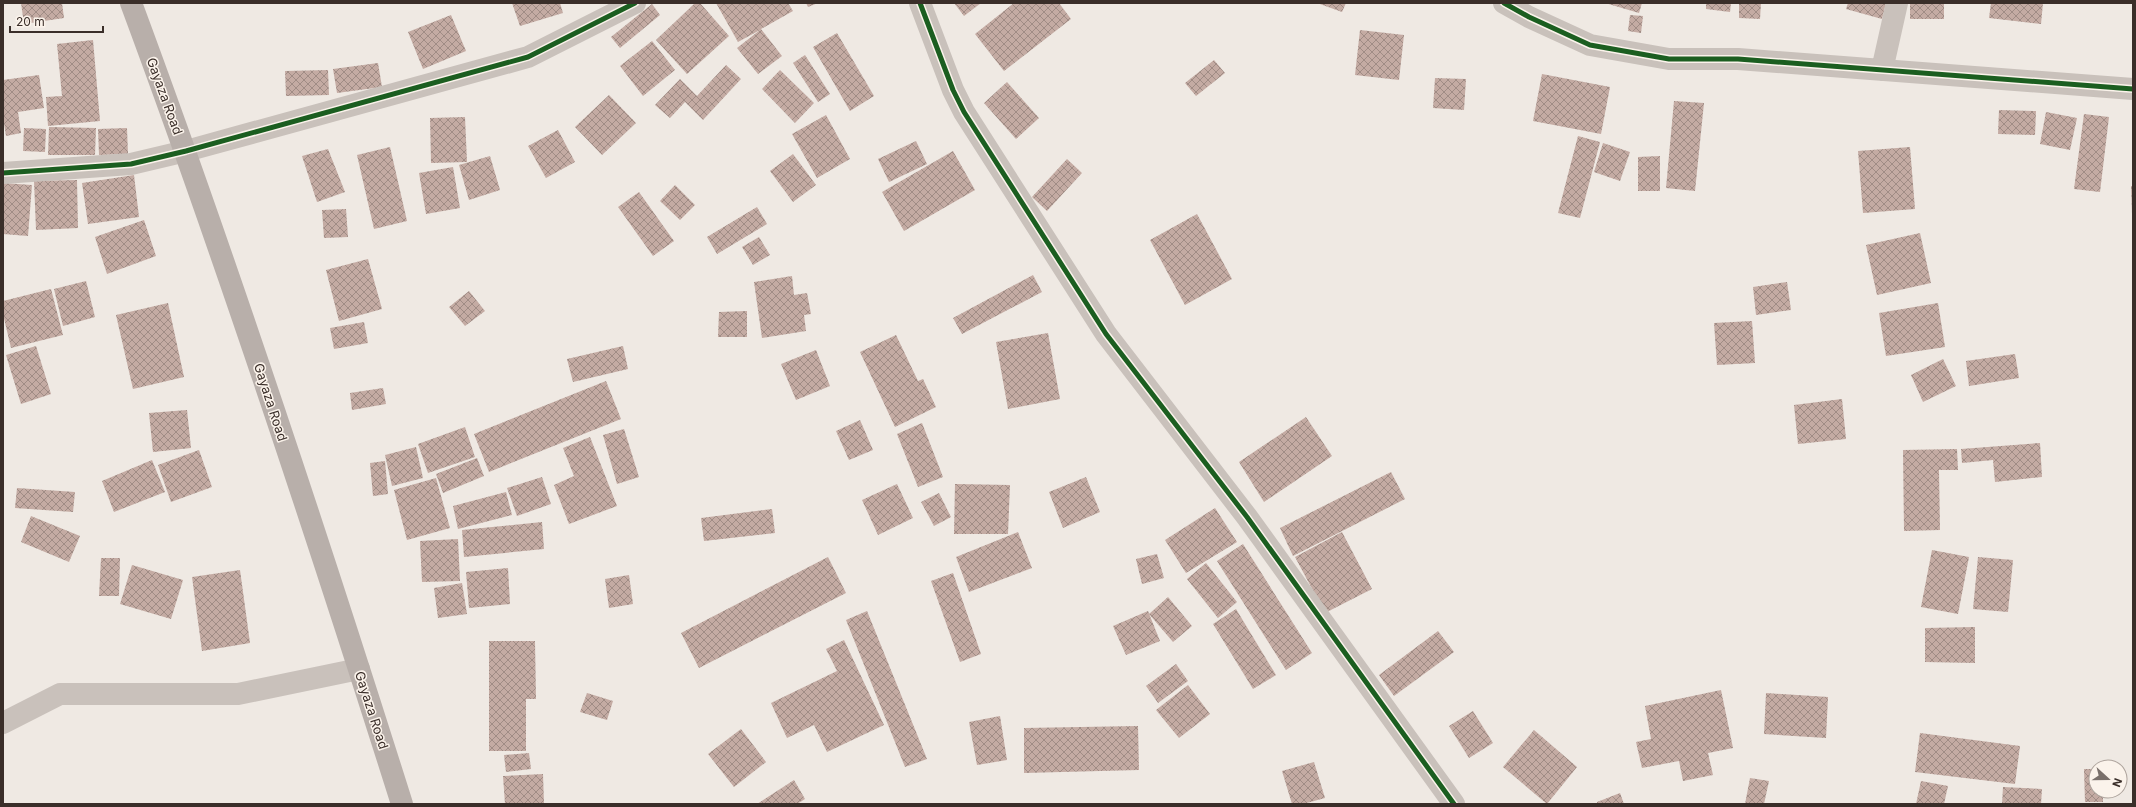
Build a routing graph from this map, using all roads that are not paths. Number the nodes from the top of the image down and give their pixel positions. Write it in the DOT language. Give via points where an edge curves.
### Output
graph roads {
  1 [pos="131,3"];
  2 [pos="635,3"];
  3 [pos="920,3"];
  4 [pos="1504,3"];
  5 [pos="1897,3"];
  6 [pos="1882,70"];
  7 [pos="2133,89"];
  8 [pos="186,151"];
  9 [pos="3,173"];
  10 [pos="359,669"];
  11 [pos="3,723"];
  12 [pos="402,804"];
  13 [pos="1454,804"];
  1 -- 8 [label="main road, Gayaza Road"];
  2 -- 8 [label="street" via="528,57"];
  3 -- 13 [label="street" via="964,112 1106,334 1247,517"];
  4 -- 6 [label="street" via="1590,45 1669,59 1738,59"];
  5 -- 6 [label="street"];
  6 -- 7 [label="street"];
  8 -- 9 [label="street" via="131,164"];
  8 -- 10 [label="main road, Gayaza Road" via="262,372"];
  10 -- 11 [label="street" via="238,694 60,694"];
  10 -- 12 [label="main road, Gayaza Road"];
}
